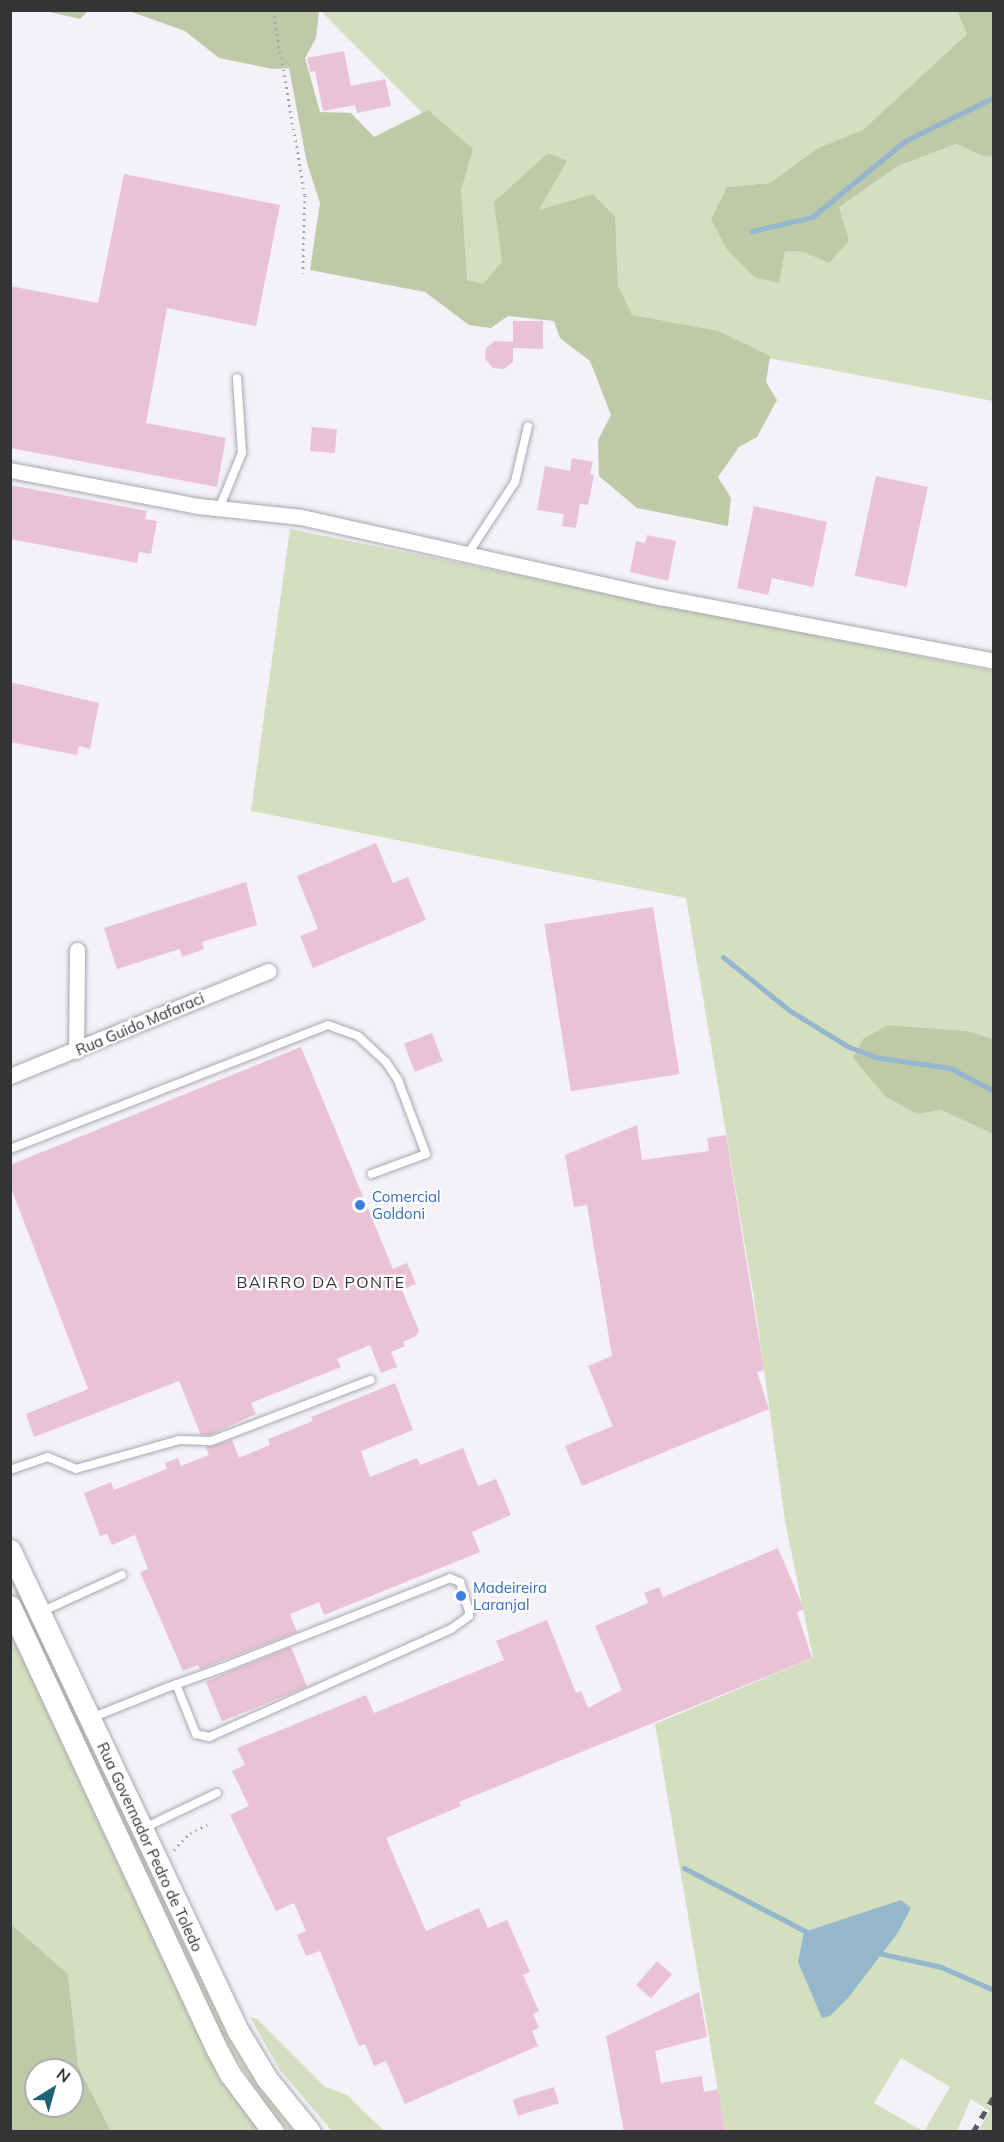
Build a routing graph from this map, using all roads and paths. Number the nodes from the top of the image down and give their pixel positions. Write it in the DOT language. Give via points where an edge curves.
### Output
graph roads {
  1 [pos="273,10"];
  2 [pos="303,273"];
  3 [pos="237,378"];
  4 [pos="528,426"];
  5 [pos="10,470"];
  6 [pos="219,509"];
  7 [pos="469,552"];
  8 [pos="993,661"];
  9 [pos="78,950"];
  10 [pos="269,970"];
  11 [pos="76,1051"];
  12 [pos="10,1076"];
  13 [pos="10,1149"];
  14 [pos="372,1174"];
  15 [pos="371,1380"];
  16 [pos="10,1470"];
  17 [pos="10,1550"];
  18 [pos="122,1575"];
  19 [pos="10,1605"];
  20 [pos="40,1613"];
  21 [pos="176,1684"];
  22 [pos="88,1719"];
  23 [pos="218,1793"];
  24 [pos="207,1825"];
  25 [pos="141,1829"];
  26 [pos="159,1867"];
  27 [pos="273,2132"];
  28 [pos="310,2132"];
  1 -- 2 [label="path" via="305,195"];
  3 -- 6 [label="lane" via="242,453"];
  4 -- 7 [label="lane" via="515,482"];
  5 -- 6 [label="street"];
  6 -- 7 [label="street" via="302,517"];
  7 -- 8 [label="street" via="660,597"];
  9 -- 11 [label="street"];
  10 -- 11 [label="street, Rua Guido Mafaraci"];
  11 -- 12 [label="street, Rua Guido Mafaraci"];
  13 -- 14 [label="lane" via="316,1026 328,1025 358,1036 386,1062 398,1080 426,1154"];
  15 -- 16 [label="lane" via="211,1442 179,1440 76,1469 48,1457"];
  17 -- 20 [label="main road, Rua Governador Pedro de Toledo"];
  18 -- 20 [label="lane"];
  19 -- 27 [label="main road, Rua Governador Pedro de Toledo" via="205,2027 230,2074"];
  20 -- 22 [label="main road, Rua Governador Pedro de Toledo"];
  21 -- 21 [label="lane" via="196,1734 209,1737 451,1629 469,1616 469,1611 460,1582 450,1578"];
  21 -- 22 [label="lane"];
  22 -- 25 [label="main road, Rua Governador Pedro de Toledo"];
  23 -- 25 [label="lane"];
  24 -- 26 [label="path" via="190,1833"];
  25 -- 26 [label="main road, Rua Governador Pedro de Toledo"];
  26 -- 28 [label="main road, Rua Governador Pedro de Toledo" via="247,2048"];
}
